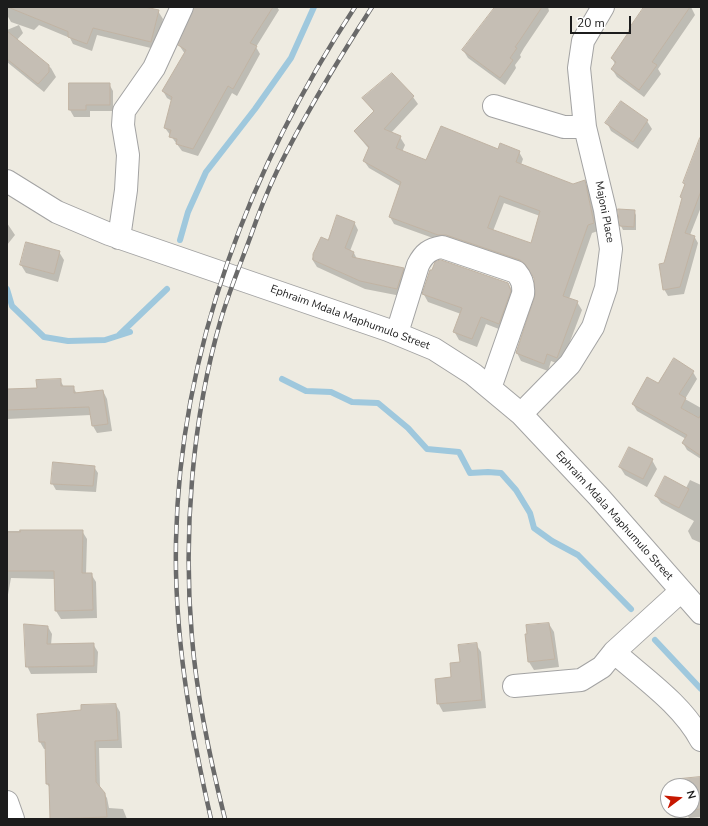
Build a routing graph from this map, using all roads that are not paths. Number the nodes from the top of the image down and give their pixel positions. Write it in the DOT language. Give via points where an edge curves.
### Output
graph roads {
  1 [pos="182,7"];
  2 [pos="603,7"];
  3 [pos="494,106"];
  4 [pos="585,127"];
  5 [pos="7,181"];
  6 [pos="119,238"];
  7 [pos="397,333"];
  8 [pos="490,388"];
  9 [pos="521,414"];
  10 [pos="681,591"];
  11 [pos="701,613"];
  12 [pos="614,652"];
  13 [pos="514,686"];
  14 [pos="701,740"];
  15 [pos="7,802"];
  16 [pos="13,819"];
  1 -- 6 [label="street" via="154,68 124,111 123,125 128,156"];
  2 -- 4 [label="street, Majoni Place" via="583,41 579,68"];
  3 -- 4 [label="street" via="564,127"];
  4 -- 9 [label="street, Majoni Place" via="605,210 611,250 606,288 593,327 570,364"];
  5 -- 6 [label="street, Ephraim Mdala Maphumulo Street" via="57,212"];
  6 -- 7 [label="street, Ephraim Mdala Maphumulo Street"];
  7 -- 8 [label="street, Ephraim Mdala Maphumulo Street" via="434,349"];
  7 -- 8 [label="street" via="418,264 423,255 433,249 442,247 516,272 521,278 524,294"];
  8 -- 9 [label="street, Ephraim Mdala Maphumulo Street"];
  9 -- 10 [label="street, Ephraim Mdala Maphumulo Street" via="599,497"];
  10 -- 11 [label="street, Ephraim Mdala Maphumulo Street"];
  10 -- 12 [label="street"];
  12 -- 13 [label="street" via="602,667 581,680"];
  12 -- 14 [label="street" via="670,702 695,728"];
  15 -- 16 [label="street"];
}
